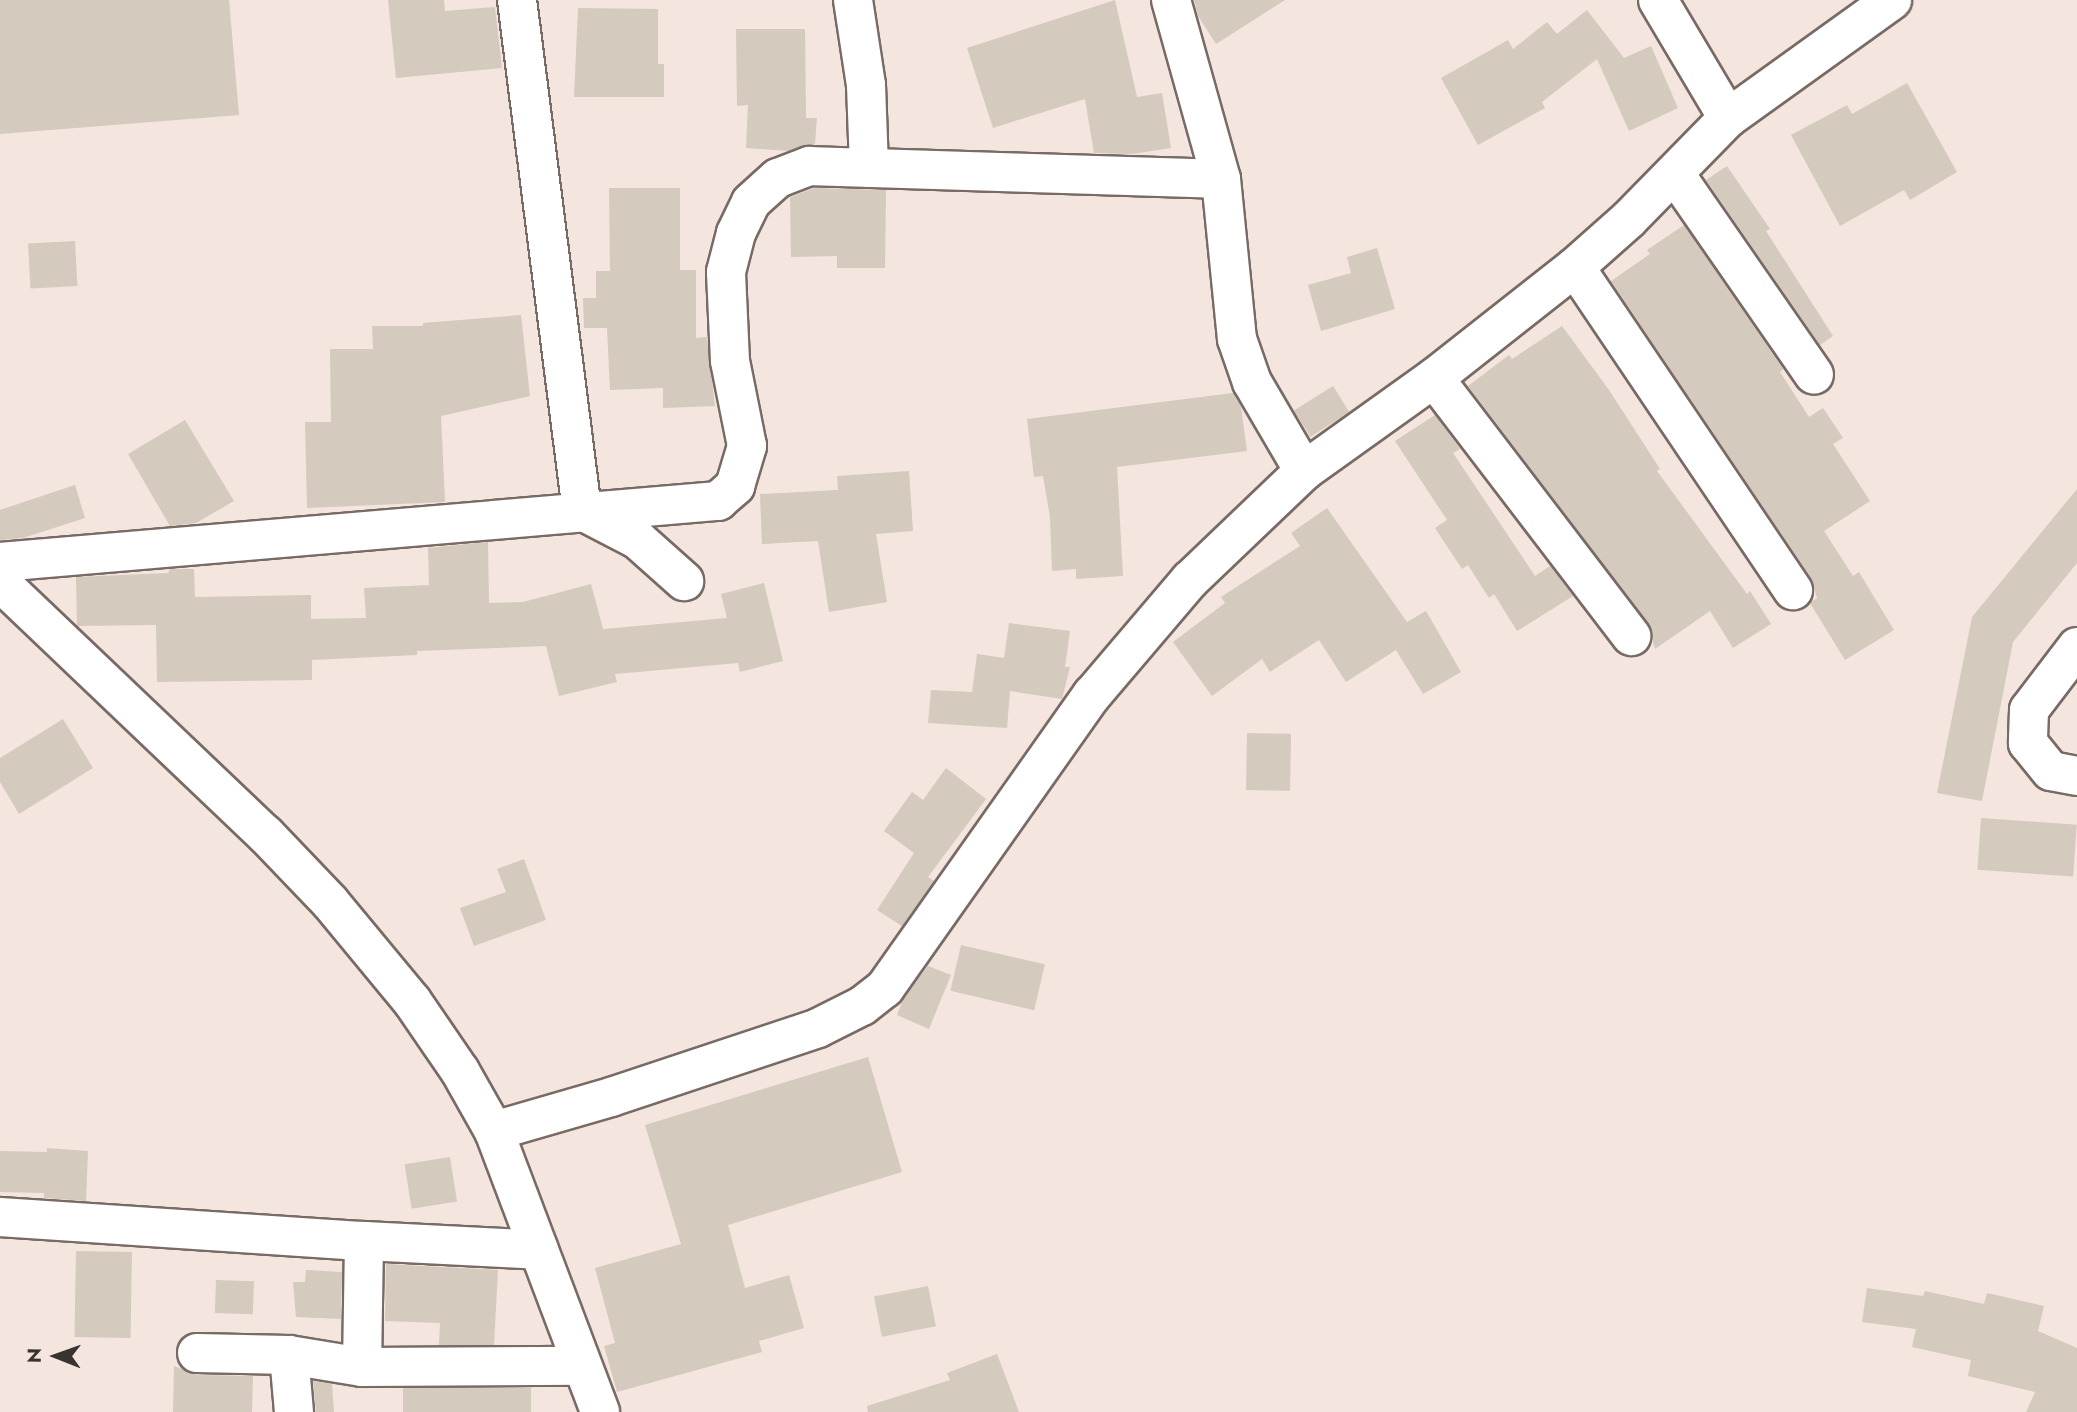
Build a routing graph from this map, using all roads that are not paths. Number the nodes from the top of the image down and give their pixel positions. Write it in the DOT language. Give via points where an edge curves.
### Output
graph roads {
  1 [pos="517,0"];
  2 [pos="853,0"];
  3 [pos="1171,0"];
  4 [pos="1658,0"];
  5 [pos="1892,0"];
  6 [pos="1728,118"];
  7 [pos="869,168"];
  8 [pos="1675,174"];
  9 [pos="1221,179"];
  10 [pos="1575,267"];
  11 [pos="1814,375"];
  12 [pos="1434,378"];
  13 [pos="1304,471"];
  14 [pos="582,511"];
  15 [pos="0,562"];
  16 [pos="684,581"];
  17 [pos="0,582"];
  18 [pos="1793,590"];
  19 [pos="1631,636"];
  20 [pos="2077,647"];
  21 [pos="2077,776"];
  22 [pos="494,1131"];
  23 [pos="0,1217"];
  24 [pos="364,1241"];
  25 [pos="539,1250"];
  26 [pos="197,1353"];
  27 [pos="289,1356"];
  28 [pos="582,1366"];
  29 [pos="362,1367"];
  30 [pos="294,1412"];
  31 [pos="600,1412"];
  1 -- 14 [label="street"];
  2 -- 7 [label="street" via="866,85"];
  3 -- 9 [label="street"];
  4 -- 6 [label="street"];
  5 -- 6 [label="street"];
  6 -- 8 [label="street"];
  7 -- 9 [label="street"];
  7 -- 14 [label="street" via="810,166 778,178 751,202 736,233 726,272 726,314 747,446 735,486 718,501"];
  8 -- 10 [label="street"];
  8 -- 11 [label="street"];
  9 -- 13 [label="street" via="1237,339 1252,383"];
  10 -- 12 [label="street"];
  10 -- 18 [label="street"];
  12 -- 13 [label="street"];
  12 -- 19 [label="street"];
  13 -- 22 [label="street" via="1190,580 1092,695 885,988 862,1006 818,1028"];
  14 -- 15 [label="street"];
  14 -- 16 [label="street" via="638,540"];
  17 -- 22 [label="street" via="265,834 330,902 412,1001"];
  20 -- 21 [label="street" via="2029,710 2028,743 2051,771"];
  22 -- 25 [label="street"];
  23 -- 24 [label="street"];
  24 -- 25 [label="street"];
  24 -- 29 [label="street"];
  25 -- 28 [label="street"];
  26 -- 27 [label="street"];
  27 -- 29 [label="street"];
  27 -- 30 [label="street"];
  28 -- 29 [label="street"];
  28 -- 31 [label="street"];
}
